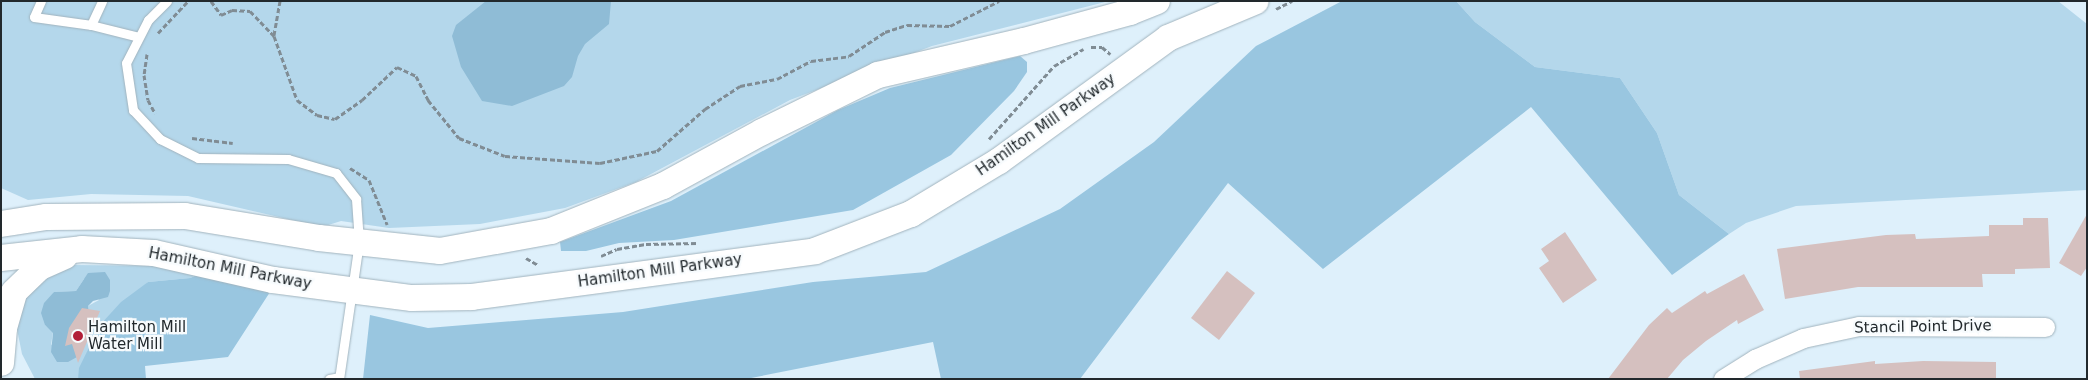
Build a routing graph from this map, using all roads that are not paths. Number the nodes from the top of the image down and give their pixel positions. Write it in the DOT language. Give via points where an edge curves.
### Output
graph roads {
  1 [pos="41,1"];
  2 [pos="102,1"];
  3 [pos="167,1"];
  4 [pos="1157,1"];
  5 [pos="1256,1"];
  6 [pos="91,25"];
  7 [pos="140,37"];
  8 [pos="1,209"];
  9 [pos="46,217"];
  10 [pos="1,224"];
  11 [pos="359,242"];
  12 [pos="82,249"];
  13 [pos="1,258"];
  14 [pos="353,291"];
  15 [pos="2045,327"];
  16 [pos="1,363"];
  17 [pos="339,378"];
  18 [pos="329,379"];
  19 [pos="1723,379"];
  1 -- 6 [label="lane" via="34,17"];
  2 -- 6 [label="lane"];
  3 -- 7 [label="lane" via="148,20"];
  4 -- 11 [label="street" via="1130,12 1024,41 878,75 762,132 663,186 551,231 440,250"];
  5 -- 14 [label="street, Hamilton Mill Parkway" via="1168,38 998,161 911,214 815,251 472,297 412,298"];
  6 -- 7 [label="lane"];
  7 -- 11 [label="lane" via="126,63 134,110 160,139 198,158 288,159 336,172 356,199"];
  8 -- 9 [label="street"];
  9 -- 10 [label="street"];
  9 -- 11 [label="street" via="185,216"];
  11 -- 14 [label="lane"];
  12 -- 13 [label="street, Hamilton Mill Parkway"];
  12 -- 14 [label="street, Hamilton Mill Parkway" via="154,254 274,280"];
  12 -- 16 [label="street" via="40,267 14,292 4,328"];
  14 -- 17 [label="lane"];
  15 -- 19 [label="street, Stancil Point Drive" via="1859,326 1803,338 1755,359"];
  17 -- 18 [label="lane"];
}
